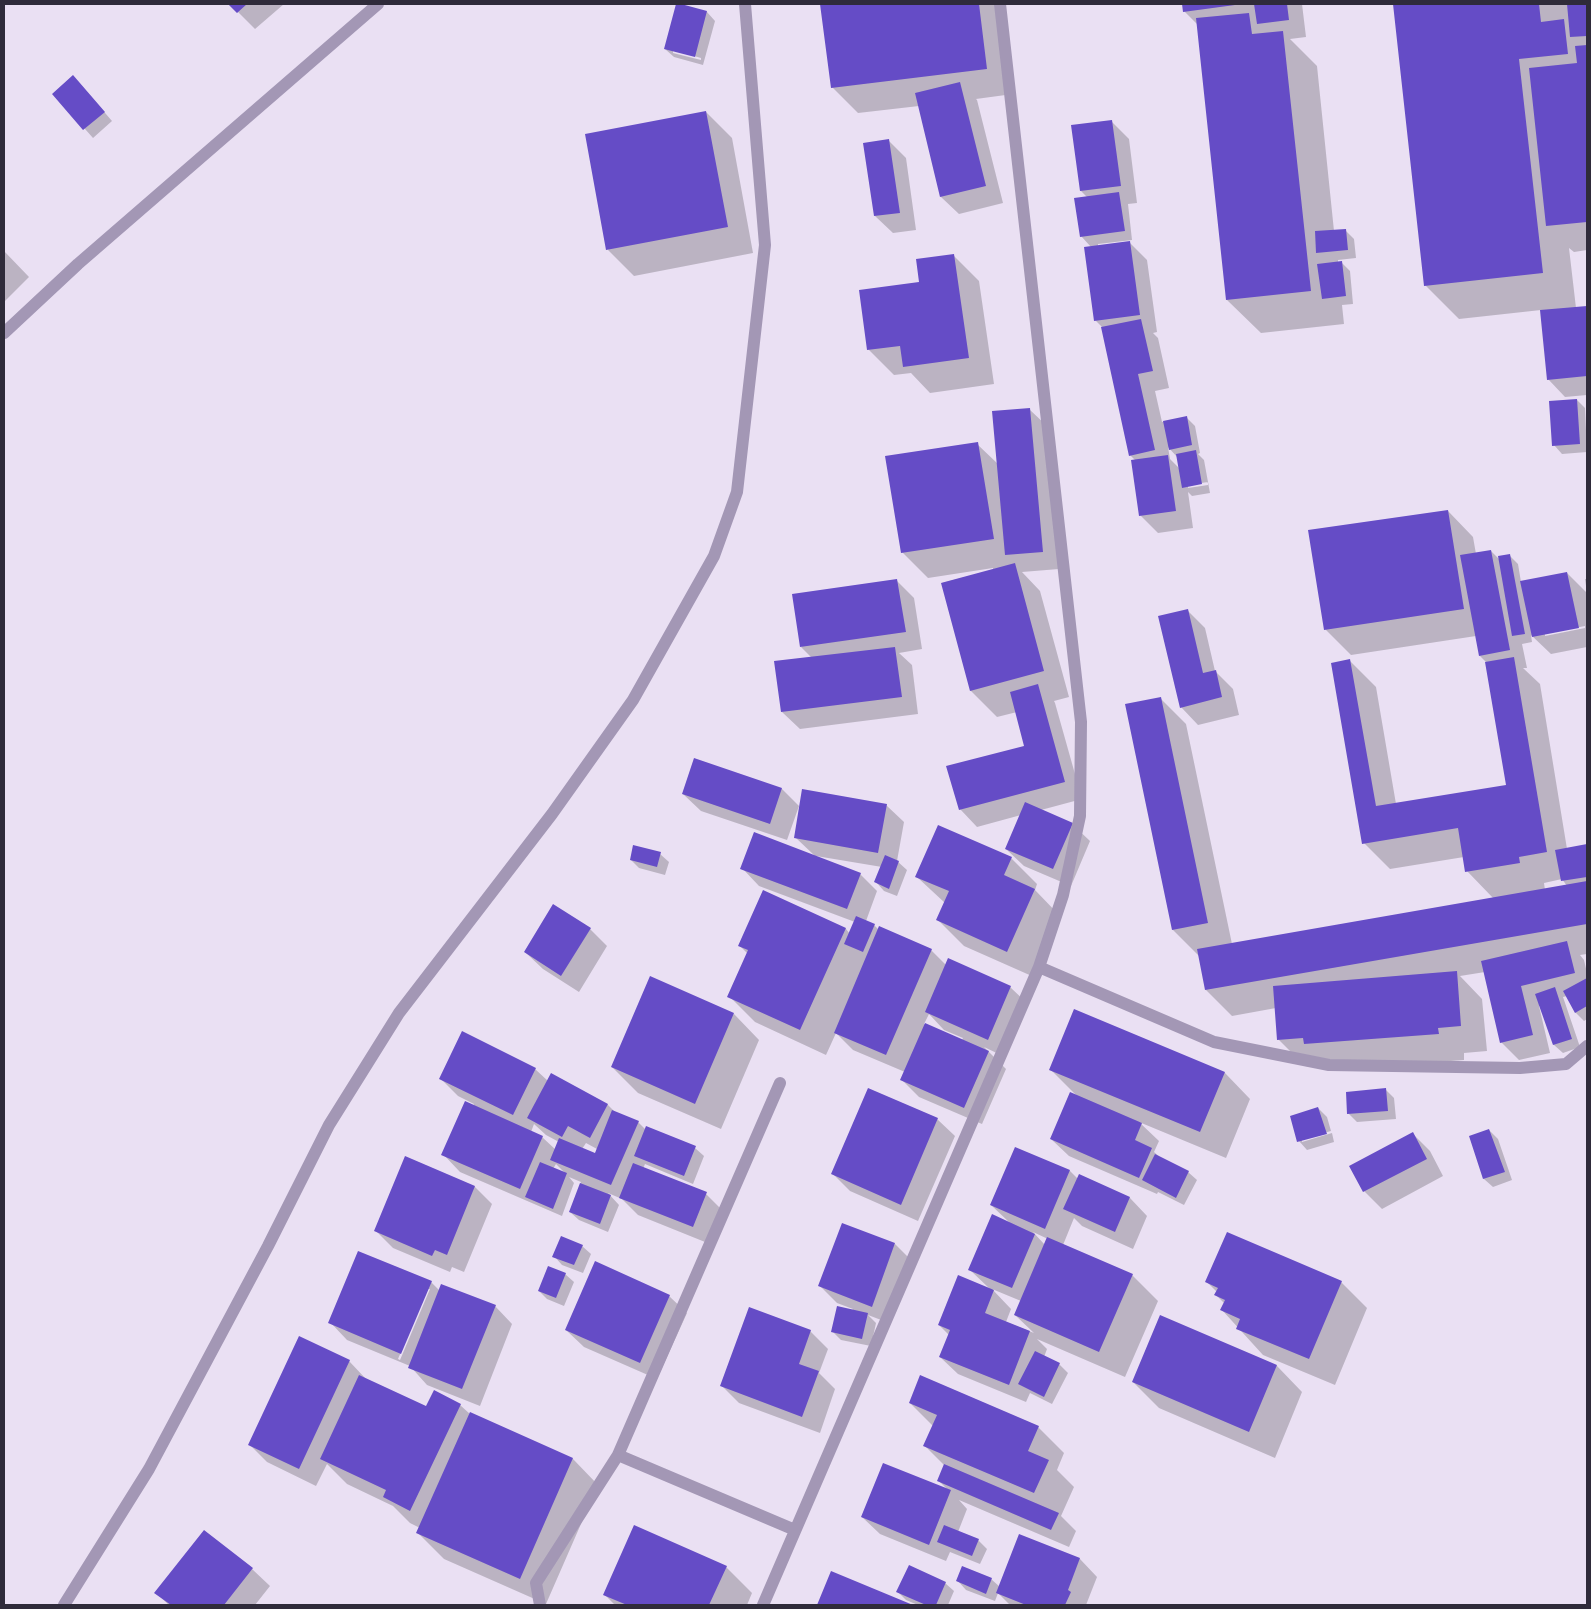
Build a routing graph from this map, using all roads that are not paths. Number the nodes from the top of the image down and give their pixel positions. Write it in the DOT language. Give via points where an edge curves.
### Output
graph roads {
  1 [pos="378,4"];
  2 [pos="745,4"];
  3 [pos="1000,4"];
  4 [pos="4,333"];
  5 [pos="1039,967"];
  6 [pos="1587,1046"];
  7 [pos="780,1083"];
  8 [pos="618,1455"];
  9 [pos="795,1530"];
  10 [pos="64,1605"];
  11 [pos="540,1605"];
  12 [pos="762,1605"];
  1 -- 4 [label="street" via="78,264"];
  2 -- 10 [label="street" via="765,245 737,492 714,556 633,700 552,814 399,1013 329,1126 264,1255 149,1468"];
  3 -- 5 [label="street" via="1081,722 1080,816 1064,895"];
  5 -- 6 [label="street" via="1214,1042 1328,1065 1520,1068 1566,1064"];
  5 -- 9 [label="street"];
  7 -- 8 [label="street"];
  8 -- 9 [label="street"];
  8 -- 11 [label="street" via="536,1583"];
  9 -- 12 [label="street"];
}
